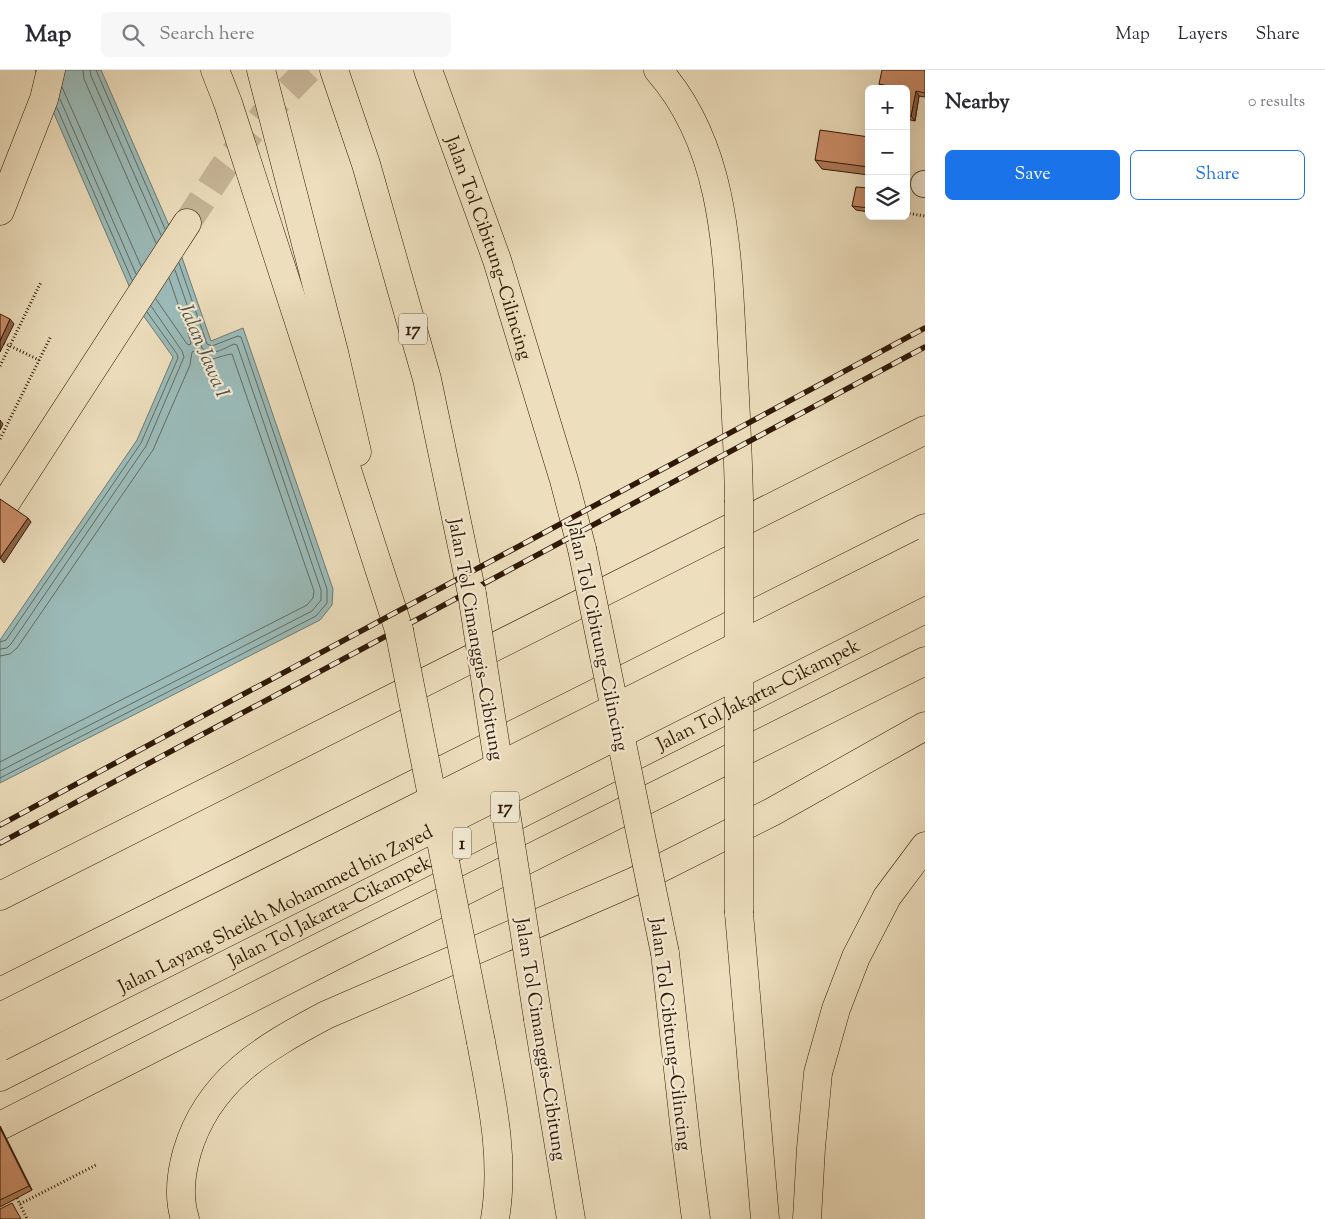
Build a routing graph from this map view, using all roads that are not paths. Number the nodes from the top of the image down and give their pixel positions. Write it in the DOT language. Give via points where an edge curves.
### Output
graph roads {
  1 [pos="51,70"];
  2 [pos="215,70"];
  3 [pos="261,70"];
  4 [pos="334,70"];
  5 [pos="428,70"];
  6 [pos="658,70"];
  7 [pos="0,211"];
  8 [pos="188,223"];
  9 [pos="925,430"];
  10 [pos="5,504"];
  11 [pos="925,528"];
  12 [pos="925,552"];
  13 [pos="925,580"];
  14 [pos="925,609"];
  15 [pos="398,630"];
  16 [pos="925,661"];
  17 [pos="925,726"];
  18 [pos="925,846"];
  19 [pos="0,896"];
  20 [pos="0,992"];
  21 [pos="0,1018"];
  22 [pos="0,1047"];
  23 [pos="0,1077"];
  24 [pos="0,1126"];
  25 [pos="185,1219"];
  26 [pos="495,1219"];
  27 [pos="571,1219"];
  28 [pos="696,1219"];
  29 [pos="765,1219"];
  30 [pos="807,1219"];
  1 -- 7 [label="highway" via="44,99"];
  2 -- 15 [label="highway"];
  3 -- 15 [label="highway" via="334,352"];
  4 -- 27 [label="highway, Jalan Tol Cimanggis–Cibitung / 17, bridge" via="366,164 427,379 472,594"];
  5 -- 28 [label="highway, Jalan Tol Cibitung–Cilincing, bridge" via="497,260 582,549 665,953"];
  6 -- 29 [label="highway, bridge" via="689,115 707,155 726,242 738,448 739,913"];
  8 -- 10 [label="highway"];
  9 -- 19 [label="highway"];
  11 -- 20 [label="highway"];
  12 -- 21 [label="highway, Jalan Layang Sheikh Mohammed bin Zayed, bridge"];
  13 -- 22 [label="highway, Jalan Layang Sheikh Mohammed bin Zayed / 1, bridge"];
  14 -- 23 [label="highway, Jalan Tol Jakarta–Cikampek / 1"];
  15 -- 26 [label="highway, bridge" via="494,1116 498,1156"];
  16 -- 24 [label="highway"];
  17 -- 25 [label="highway" via="772,812 635,881 343,1008 279,1040 246,1063 216,1092 193,1131 182,1169 181,1206"];
  18 -- 30 [label="highway" via="887,897 856,957 836,1009 818,1073"];
}
